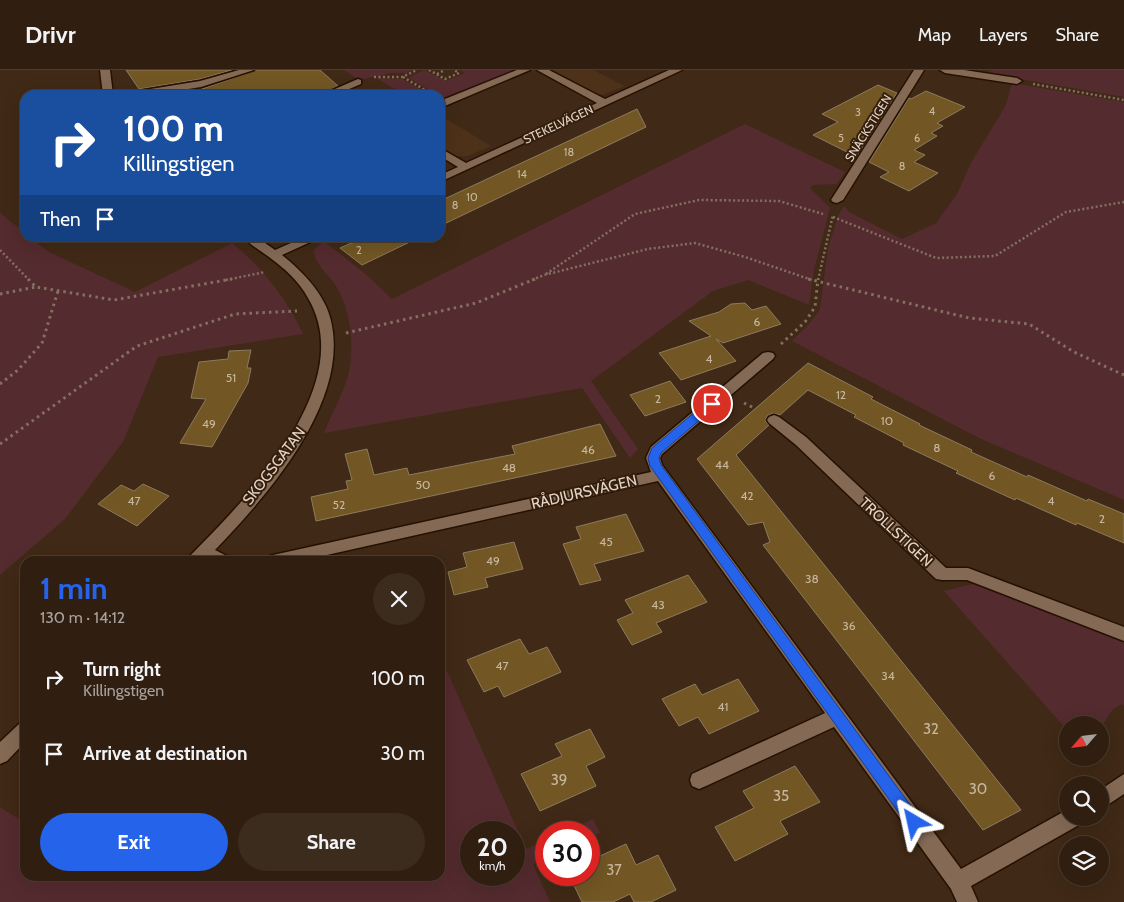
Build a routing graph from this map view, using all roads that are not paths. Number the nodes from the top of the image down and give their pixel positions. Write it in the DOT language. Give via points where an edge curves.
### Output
graph roads {
  1 [pos="105,70"];
  2 [pos="249,70"];
  3 [pos="524,70"];
  4 [pos="542,70"];
  5 [pos="676,70"];
  6 [pos="920,70"];
  7 [pos="945,70"];
  8 [pos="980,70"];
  9 [pos="970,74"];
  10 [pos="358,82"];
  11 [pos="1017,82"];
  12 [pos="107,90"];
  13 [pos="163,90"];
  14 [pos="338,90"];
  15 [pos="445,103"];
  16 [pos="604,103"];
  17 [pos="445,154"];
  18 [pos="465,167"];
  19 [pos="445,177"];
  20 [pos="838,200"];
  21 [pos="257,242"];
  22 [pos="302,242"];
  23 [pos="275,254"];
  24 [pos="768,356"];
  25 [pos="774,420"];
  26 [pos="661,475"];
  27 [pos="199,556"];
  28 [pos="296,556"];
  29 [pos="1124,634"];
  30 [pos="838,716"];
  31 [pos="20,735"];
  32 [pos="0,755"];
  33 [pos="699,780"];
  34 [pos="1124,783"];
  35 [pos="1109,794"];
  36 [pos="1059,825"];
  37 [pos="958,882"];
  38 [pos="968,902"];
  1 -- 12 [label="street"];
  2 -- 13 [label="street" via="201,84"];
  3 -- 15 [label="street"];
  4 -- 16 [label="street"];
  5 -- 16 [label="street, STEKELVÄGEN"];
  6 -- 20 [label="street, SNÄCKSTIGEN"];
  7 -- 9 [label="street"];
  8 -- 9 [label="street"];
  9 -- 11 [label="street"];
  10 -- 14 [label="street"];
  16 -- 18 [label="street, STEKELVÄGEN"];
  17 -- 18 [label="street"];
  18 -- 19 [label="street, STEKELVÄGEN"];
  21 -- 23 [label="street, SKOGSGATAN"];
  22 -- 23 [label="street"];
  23 -- 27 [label="street, SKOGSGATAN" via="295,273 325,319 328,353 318,398 275,469"];
  24 -- 26 [label="street" via="656,451 653,458"];
  25 -- 29 [label="street, TROLLSTIGEN" via="942,574 968,574"];
  26 -- 28 [label="street, RÅDJURSVÄGEN"];
  26 -- 30 [label="street"];
  30 -- 33 [label="street"];
  30 -- 37 [label="street"];
  31 -- 32 [label="street"];
  34 -- 35 [label="street"];
  36 -- 37 [label="street"];
  37 -- 38 [label="street"];
}
